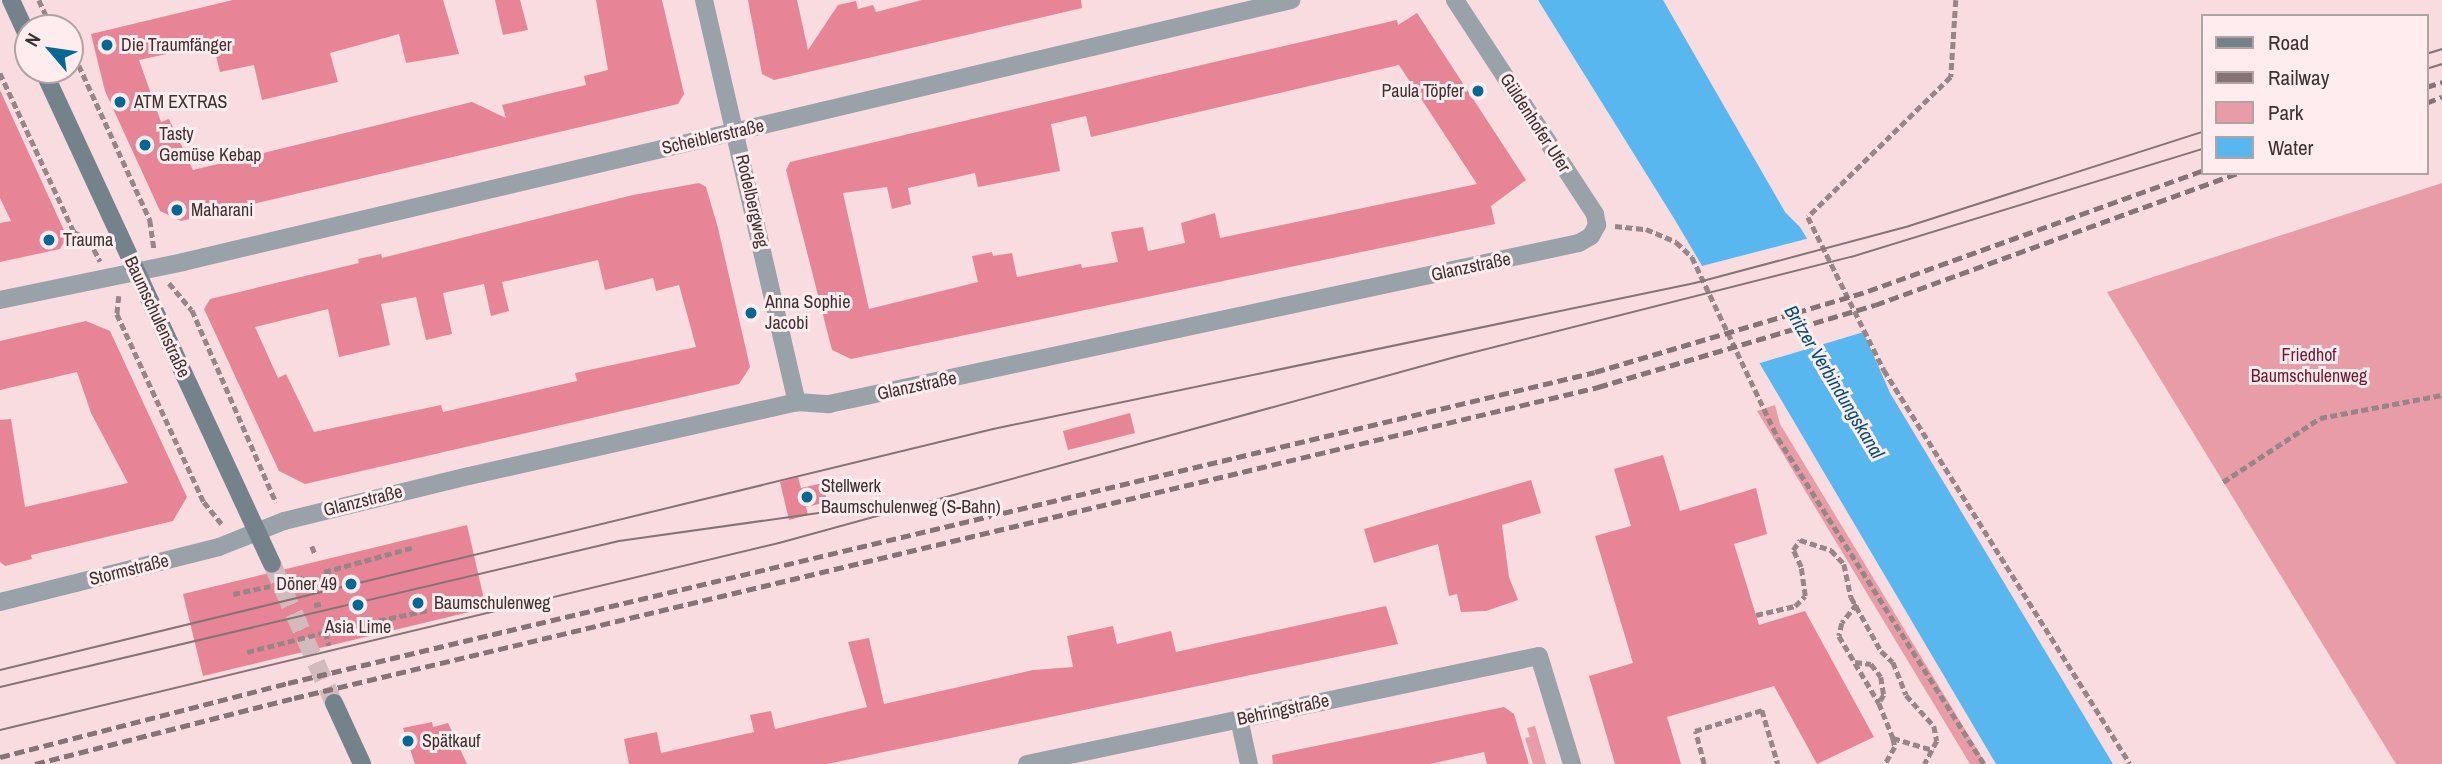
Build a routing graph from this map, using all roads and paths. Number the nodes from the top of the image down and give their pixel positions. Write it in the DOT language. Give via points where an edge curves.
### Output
graph roads {
  1 [pos="704,0"];
  2 [pos="1291,0"];
  3 [pos="1455,0"];
  4 [pos="1956,0"];
  5 [pos="0,73"];
  6 [pos="84,76"];
  7 [pos="49,84"];
  8 [pos="736,132"];
  9 [pos="1610,226"];
  10 [pos="1579,243"];
  11 [pos="93,248"];
  12 [pos="154,250"];
  13 [pos="135,271"];
  14 [pos="172,291"];
  15 [pos="120,297"];
  16 [pos="0,300"];
  17 [pos="2442,395"];
  18 [pos="797,402"];
  19 [pos="2223,482"];
  20 [pos="276,496"];
  21 [pos="204,502"];
  22 [pos="257,531"];
  23 [pos="312,546"];
  24 [pos="415,549"];
  25 [pos="316,554"];
  26 [pos="272,564"];
  27 [pos="324,572"];
  28 [pos="305,592"];
  29 [pos="233,594"];
  30 [pos="0,602"];
  31 [pos="321,604"];
  32 [pos="1857,604"];
  33 [pos="314,605"];
  34 [pos="429,609"];
  35 [pos="1756,615"];
  36 [pos="348,627"];
  37 [pos="330,646"];
  38 [pos="247,652"];
  39 [pos="1855,662"];
  40 [pos="1879,703"];
  41 [pos="334,704"];
  42 [pos="1239,719"];
  43 [pos="1893,738"];
  44 [pos="1933,750"];
  45 [pos="362,764"];
  46 [pos="1027,764"];
  47 [pos="1249,764"];
  48 [pos="1572,764"];
  49 [pos="1704,764"];
  50 [pos="1778,764"];
  51 [pos="1885,764"];
  52 [pos="1924,764"];
  53 [pos="1984,764"];
  54 [pos="2130,764"];
  1 -- 8 [label="street, Rodelbergweg"];
  2 -- 8 [label="street, Scheiblerstraße"];
  3 -- 10 [label="street, Güldenhofer Ufer" via="1595,214 1597,225"];
  4 -- 54 [label="path" via="1951,77 1808,217 1884,370"];
  5 -- 11 [label="path" via="74,232 89,240"];
  6 -- 12 [label="path" via="150,220"];
  7 -- 13 [label="main road, Baumschulenstraße"];
  8 -- 13 [label="street, Scheiblerstraße"];
  8 -- 18 [label="street, Rodelbergweg"];
  9 -- 53 [label="path" via="1646,229 1676,242 1692,257 1778,438"];
  10 -- 18 [label="street, Glanzstraße" via="829,404"];
  13 -- 16 [label="street, Scheiblerstraße"];
  13 -- 22 [label="main road, Baumschulenstraße"];
  14 -- 20 [label="path" via="192,310"];
  15 -- 21 [label="path" via="117,314"];
  17 -- 19 [label="path" via="2320,418"];
  18 -- 22 [label="street, Glanzstraße" via="387,495"];
  22 -- 26 [label="main road, Baumschulenstraße"];
  22 -- 30 [label="street, Stormstraße" via="214,548"];
  23 -- 25 [label="path"];
  24 -- 27 [label="path"];
  28 -- 29 [label="path" via="302,578"];
  31 -- 33 [label="path"];
  32 -- 35 [label="path" via="1847,588 1847,571 1839,557 1805,538 1793,550 1805,596 1795,606"];
  32 -- 39 [label="path" via="1842,623 1839,636"];
  32 -- 44 [label="path" via="1913,707 1934,726 1937,741"];
  34 -- 36 [label="path"];
  37 -- 38 [label="path" via="326,632"];
  39 -- 40 [label="path"];
  39 -- 40 [label="path" via="1871,664 1881,677 1884,695"];
  40 -- 43 [label="path"];
  41 -- 45 [label="main road"];
  42 -- 46 [label="street, Behringstraße"];
  42 -- 47 [label="street"];
  42 -- 48 [label="street, Behringstraße" via="1539,656"];
  43 -- 44 [label="path"];
  43 -- 51 [label="path" via="1895,747"];
  44 -- 52 [label="path"];
  49 -- 50 [label="path" via="1695,731 1762,710"];
}
